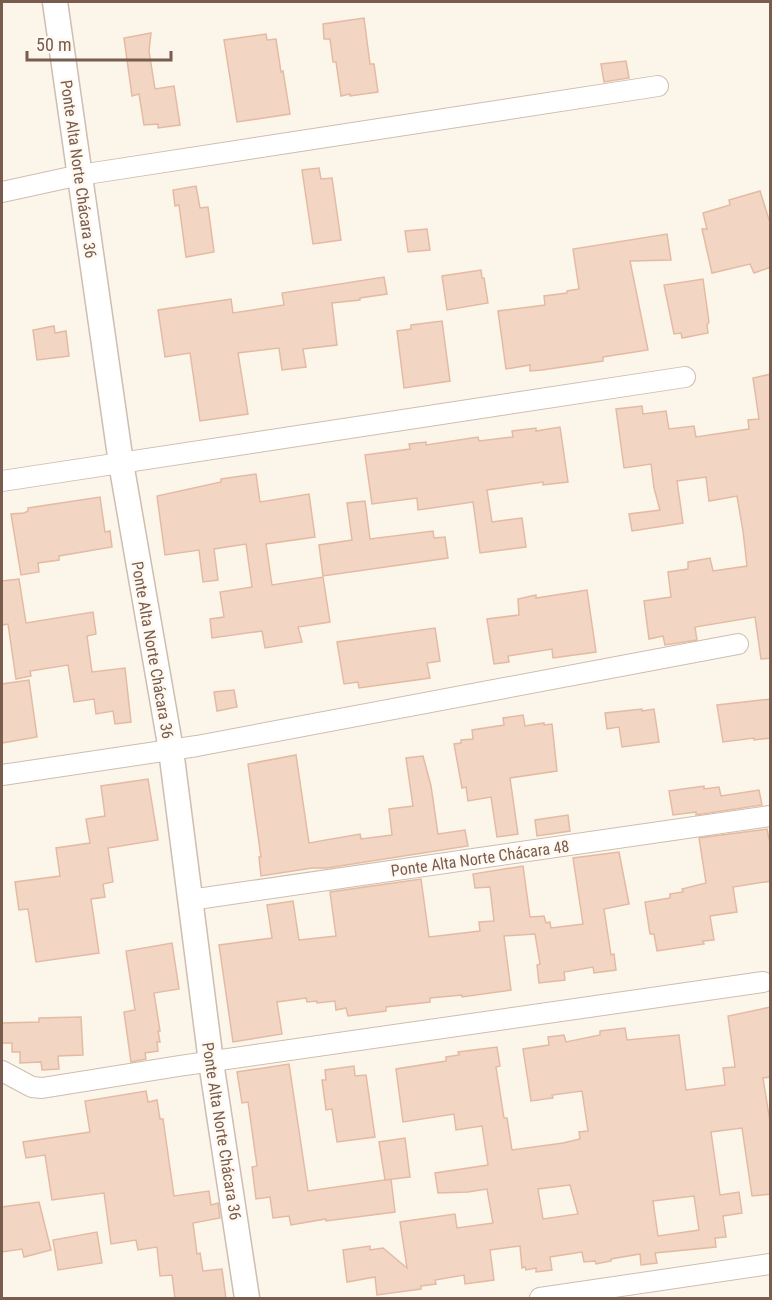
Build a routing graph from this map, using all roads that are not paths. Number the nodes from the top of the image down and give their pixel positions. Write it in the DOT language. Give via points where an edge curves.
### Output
graph roads {
  1 [pos="55,2"];
  2 [pos="658,86"];
  3 [pos="80,175"];
  4 [pos="2,192"];
  5 [pos="685,378"];
  6 [pos="121,463"];
  7 [pos="2,481"];
  8 [pos="738,644"];
  9 [pos="171,750"];
  10 [pos="2,775"];
  11 [pos="771,816"];
  12 [pos="190,900"];
  13 [pos="763,982"];
  14 [pos="210,1062"];
  15 [pos="2,1071"];
  16 [pos="771,1264"];
  17 [pos="247,1299"];
  18 [pos="540,1299"];
  1 -- 3 [label="street, Ponte Alta Norte Chácara 36"];
  2 -- 3 [label="street"];
  3 -- 4 [label="street"];
  3 -- 6 [label="street, Ponte Alta Norte Chácara 36"];
  5 -- 6 [label="street"];
  6 -- 7 [label="street"];
  6 -- 9 [label="street, Ponte Alta Norte Chácara 36"];
  8 -- 9 [label="street"];
  9 -- 10 [label="street"];
  9 -- 12 [label="street, Ponte Alta Norte Chácara 36"];
  11 -- 12 [label="street, Ponte Alta Norte Chácara 48"];
  12 -- 14 [label="street, Ponte Alta Norte Chácara 36"];
  13 -- 14 [label="street"];
  14 -- 15 [label="street" via="42,1088"];
  14 -- 17 [label="street, Ponte Alta Norte Chácara 36"];
  16 -- 18 [label="street"];
}
